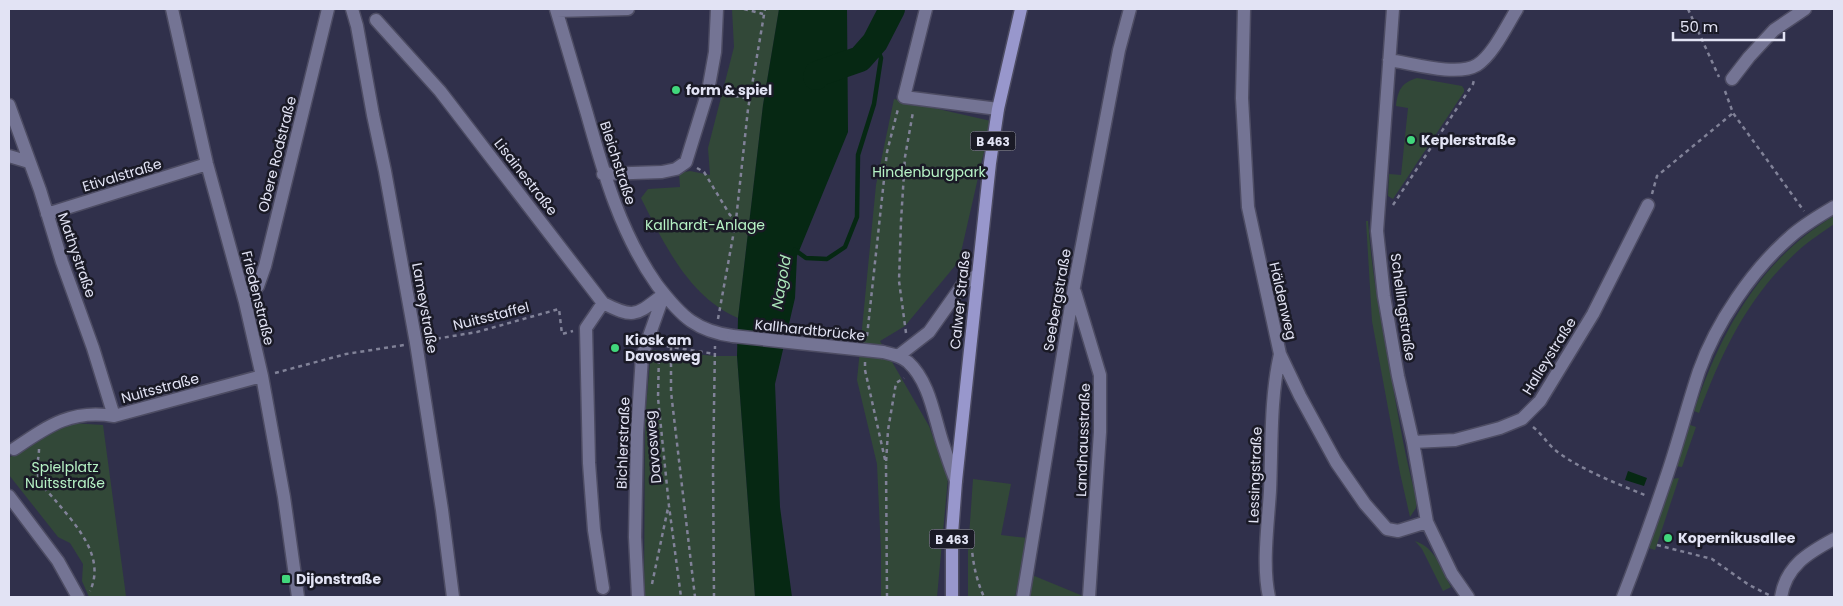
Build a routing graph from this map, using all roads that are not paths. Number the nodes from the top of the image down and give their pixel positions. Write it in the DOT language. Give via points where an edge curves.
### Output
graph roads {
  1 [pos="172,9"];
  2 [pos="328,9"];
  3 [pos="352,9"];
  4 [pos="628,9"];
  5 [pos="717,9"];
  6 [pos="926,9"];
  7 [pos="1021,9"];
  8 [pos="1130,9"];
  9 [pos="1244,9"];
  10 [pos="1393,9"];
  11 [pos="1517,9"];
  12 [pos="1804,9"];
  13 [pos="557,10"];
  14 [pos="375,14"];
  15 [pos="357,26"];
  16 [pos="1389,60"];
  17 [pos="1725,82"];
  18 [pos="9,105"];
  19 [pos="998,110"];
  20 [pos="9,156"];
  21 [pos="30,162"];
  22 [pos="207,164"];
  23 [pos="603,174"];
  24 [pos="1648,205"];
  25 [pos="1834,207"];
  26 [pos="47,214"];
  27 [pos="977,275"];
  28 [pos="1074,287"];
  29 [pos="664,294"];
  30 [pos="245,302"];
  31 [pos="603,304"];
  32 [pos="733,336"];
  33 [pos="903,352"];
  34 [pos="1280,354"];
  35 [pos="262,376"];
  36 [pos="114,416"];
  37 [pos="1413,442"];
  38 [pos="14,449"];
  39 [pos="956,481"];
  40 [pos="9,496"];
  41 [pos="1427,522"];
  42 [pos="1834,539"];
  43 [pos="603,588"];
  44 [pos="78,597"];
  45 [pos="298,597"];
  46 [pos="453,597"];
  47 [pos="638,597"];
  48 [pos="952,597"];
  49 [pos="1023,597"];
  50 [pos="1088,597"];
  51 [pos="1269,597"];
  52 [pos="1468,597"];
  53 [pos="1623,597"];
  54 [pos="1781,597"];
  1 -- 22 [label="street, Friedenstraße"];
  2 -- 30 [label="street, Obere Rodstraße" via="265,266 258,286"];
  3 -- 15 [label="street, Lameystraße"];
  4 -- 13 [label="street"];
  5 -- 23 [label="street" via="715,52 708,91 686,162 676,169 662,172"];
  6 -- 19 [label="street" via="910,98"];
  7 -- 19 [label="main road, Calwer Straße / B 463"];
  8 -- 28 [label="street, Seebergstraße" via="1119,50"];
  9 -- 34 [label="street, Häldenweg" via="1242,98 1248,207"];
  10 -- 16 [label="street, Schellingstraße"];
  11 -- 16 [label="street" via="1476,66 1446,69"];
  12 -- 17 [label="street" via="1774,30"];
  13 -- 23 [label="street, Bleichstraße"];
  14 -- 15 [label="street"];
  14 -- 31 [label="street, Lisainestraße" via="440,91"];
  15 -- 46 [label="street, Lameystraße" via="416,343"];
  16 -- 37 [label="street, Schellingstraße" via="1388,139 1377,231 1384,296"];
  18 -- 21 [label="street, Mathystraße"];
  19 -- 27 [label="main road, Calwer Straße / B 463"];
  20 -- 21 [label="street"];
  21 -- 26 [label="street, Mathystraße"];
  22 -- 26 [label="street, Etivalstraße"];
  22 -- 30 [label="street, Friedenstraße"];
  23 -- 29 [label="street, Bleichstraße" via="631,243"];
  24 -- 37 [label="street, Halleystraße" via="1593,314 1540,401 1522,419 1500,428 1455,440"];
  25 -- 53 [label="street" via="1790,237 1752,276 1719,327 1700,369 1644,543"];
  26 -- 36 [label="street, Mathystraße"];
  27 -- 33 [label="street" via="963,284 929,332"];
  27 -- 39 [label="main road, Calwer Straße / B 463"];
  28 -- 49 [label="street, Seebergstraße"];
  28 -- 50 [label="street, Landhausstraße" via="1100,375 1100,432"];
  29 -- 31 [label="street" via="638,313 620,312"];
  29 -- 32 [label="street, Bleichstraße" via="689,320 715,333"];
  29 -- 47 [label="street, Bichlerstraße" via="642,356 635,528"];
  30 -- 35 [label="street, Friedenstraße"];
  31 -- 43 [label="street" via="586,328 589,463"];
  32 -- 33 [label="street, Kallhardtbrücke, bridge"];
  33 -- 39 [label="street" via="924,385"];
  34 -- 41 [label="street, Häldenweg" via="1336,462 1365,504 1387,529 1398,531"];
  34 -- 51 [label="street, Lessingstraße" via="1272,412 1267,550"];
  35 -- 36 [label="street, Nuitsstraße"];
  35 -- 45 [label="street, Friedenstraße"];
  36 -- 38 [label="street, Nuitsstraße" via="78,415 58,422"];
  37 -- 41 [label="street, Schellingstraße"];
  39 -- 48 [label="main road, Calwer Straße / B 463"];
  40 -- 44 [label="street" via="58,561"];
  41 -- 52 [label="street, Schellingstraße" via="1452,574"];
  42 -- 54 [label="street" via="1790,570"];
}
